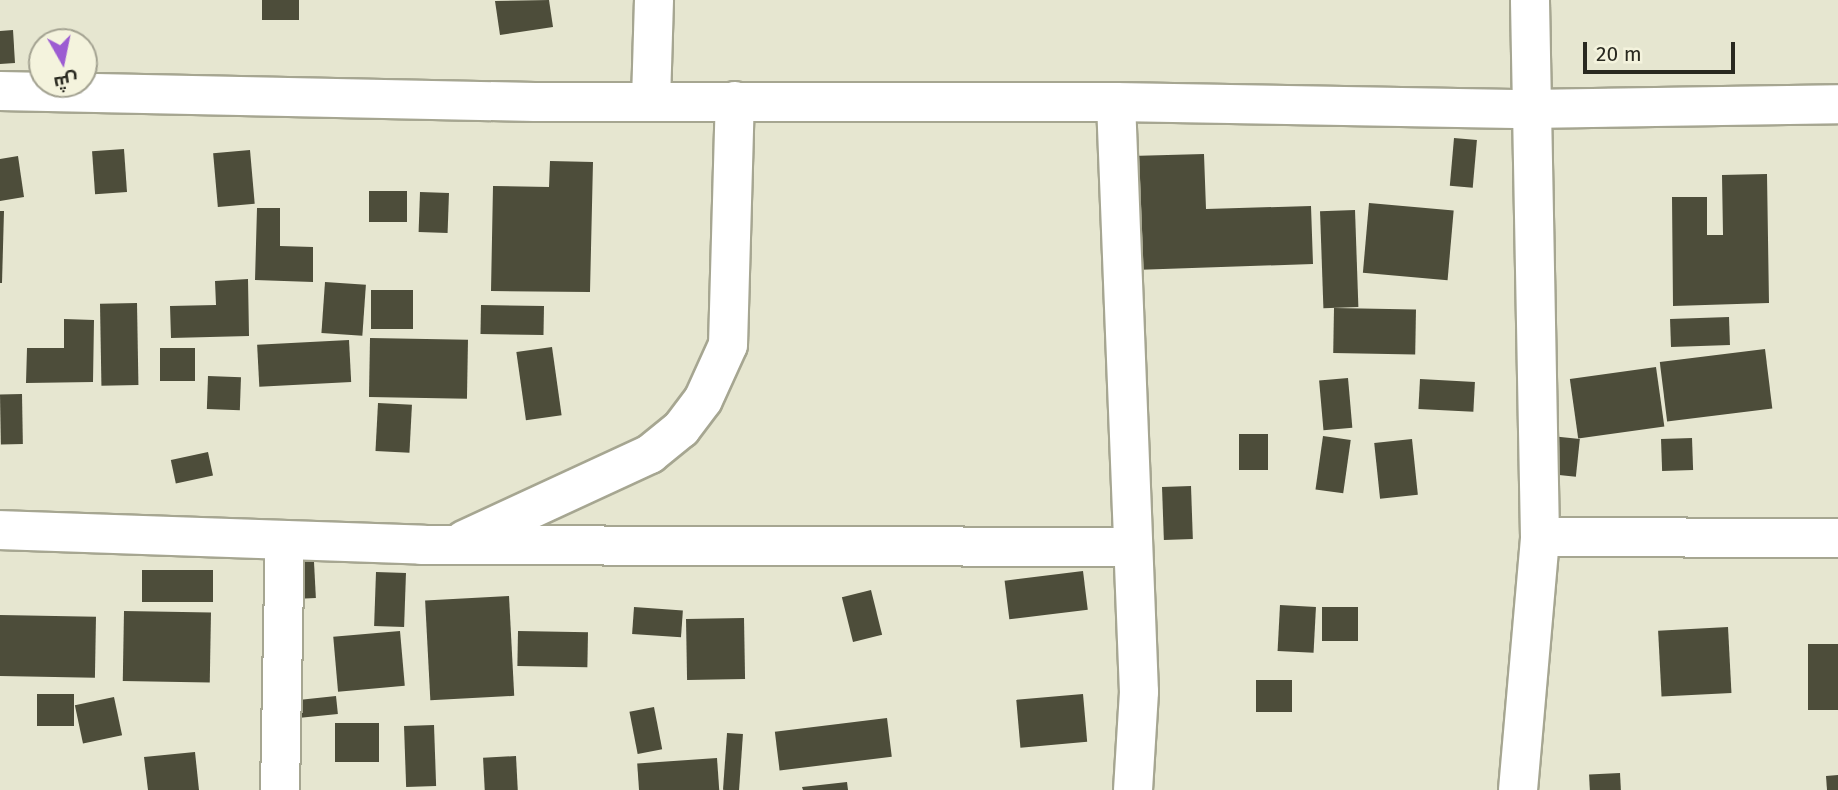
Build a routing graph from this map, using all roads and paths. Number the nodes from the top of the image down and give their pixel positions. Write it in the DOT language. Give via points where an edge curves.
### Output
graph roads {
  1 [pos="654,0"];
  2 [pos="1530,0"];
  3 [pos="0,91"];
  4 [pos="651,101"];
  5 [pos="735,101"];
  6 [pos="1116,102"];
  7 [pos="1838,104"];
  8 [pos="1530,110"];
  9 [pos="0,530"];
  10 [pos="1540,537"];
  11 [pos="1838,538"];
  12 [pos="285,540"];
  13 [pos="452,545"];
  14 [pos="1133,547"];
  15 [pos="280,790"];
  16 [pos="1133,790"];
  17 [pos="1518,790"];
  1 -- 4 [label="street"];
  2 -- 8 [label="street"];
  3 -- 4 [label="street"];
  4 -- 5 [label="street"];
  5 -- 6 [label="street"];
  5 -- 13 [label="street" via="728,345 703,400 681,429 650,454"];
  6 -- 8 [label="street"];
  6 -- 14 [label="street"];
  7 -- 8 [label="street"];
  8 -- 10 [label="street"];
  9 -- 12 [label="street"];
  10 -- 11 [label="street"];
  10 -- 17 [label="street"];
  12 -- 13 [label="street"];
  12 -- 15 [label="street"];
  13 -- 14 [label="street"];
  14 -- 16 [label="street" via="1139,726"];
}
